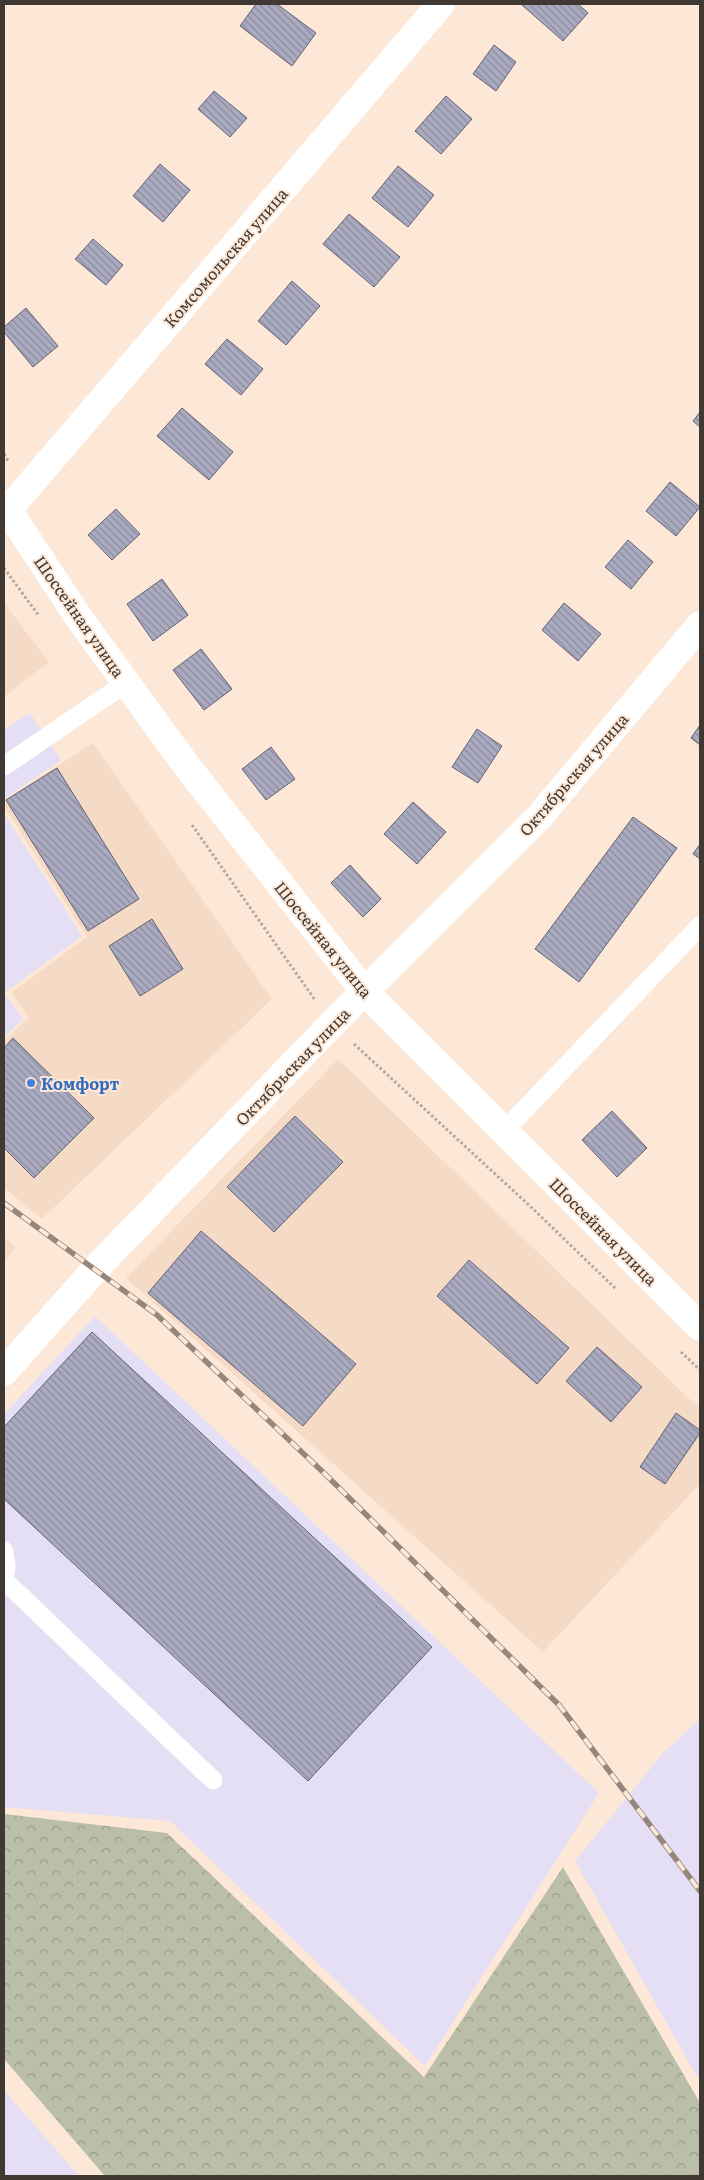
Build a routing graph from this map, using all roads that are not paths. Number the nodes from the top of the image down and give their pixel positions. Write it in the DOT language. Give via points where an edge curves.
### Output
graph roads {
  1 [pos="441,4"];
  2 [pos="6,507"];
  3 [pos="700,625"];
  4 [pos="126,683"];
  5 [pos="4,766"];
  6 [pos="700,926"];
  7 [pos="365,992"];
  8 [pos="504,1131"];
  9 [pos="700,1327"];
  10 [pos="4,1372"];
  11 [pos="4,1550"];
  12 [pos="4,1579"];
  13 [pos="213,1780"];
  1 -- 2 [label="street, Комсомольская улица"];
  2 -- 4 [label="street, Шоссейная улица"];
  3 -- 7 [label="street, Октябрьская улица" via="538,817"];
  4 -- 5 [label="lane"];
  4 -- 7 [label="street, Шоссейная улица" via="186,765"];
  6 -- 8 [label="lane"];
  7 -- 8 [label="street, Шоссейная улица"];
  7 -- 10 [label="street, Октябрьская улица" via="100,1264"];
  8 -- 9 [label="street, Шоссейная улица"];
  11 -- 12 [label="lane"];
  12 -- 13 [label="lane"];
}
